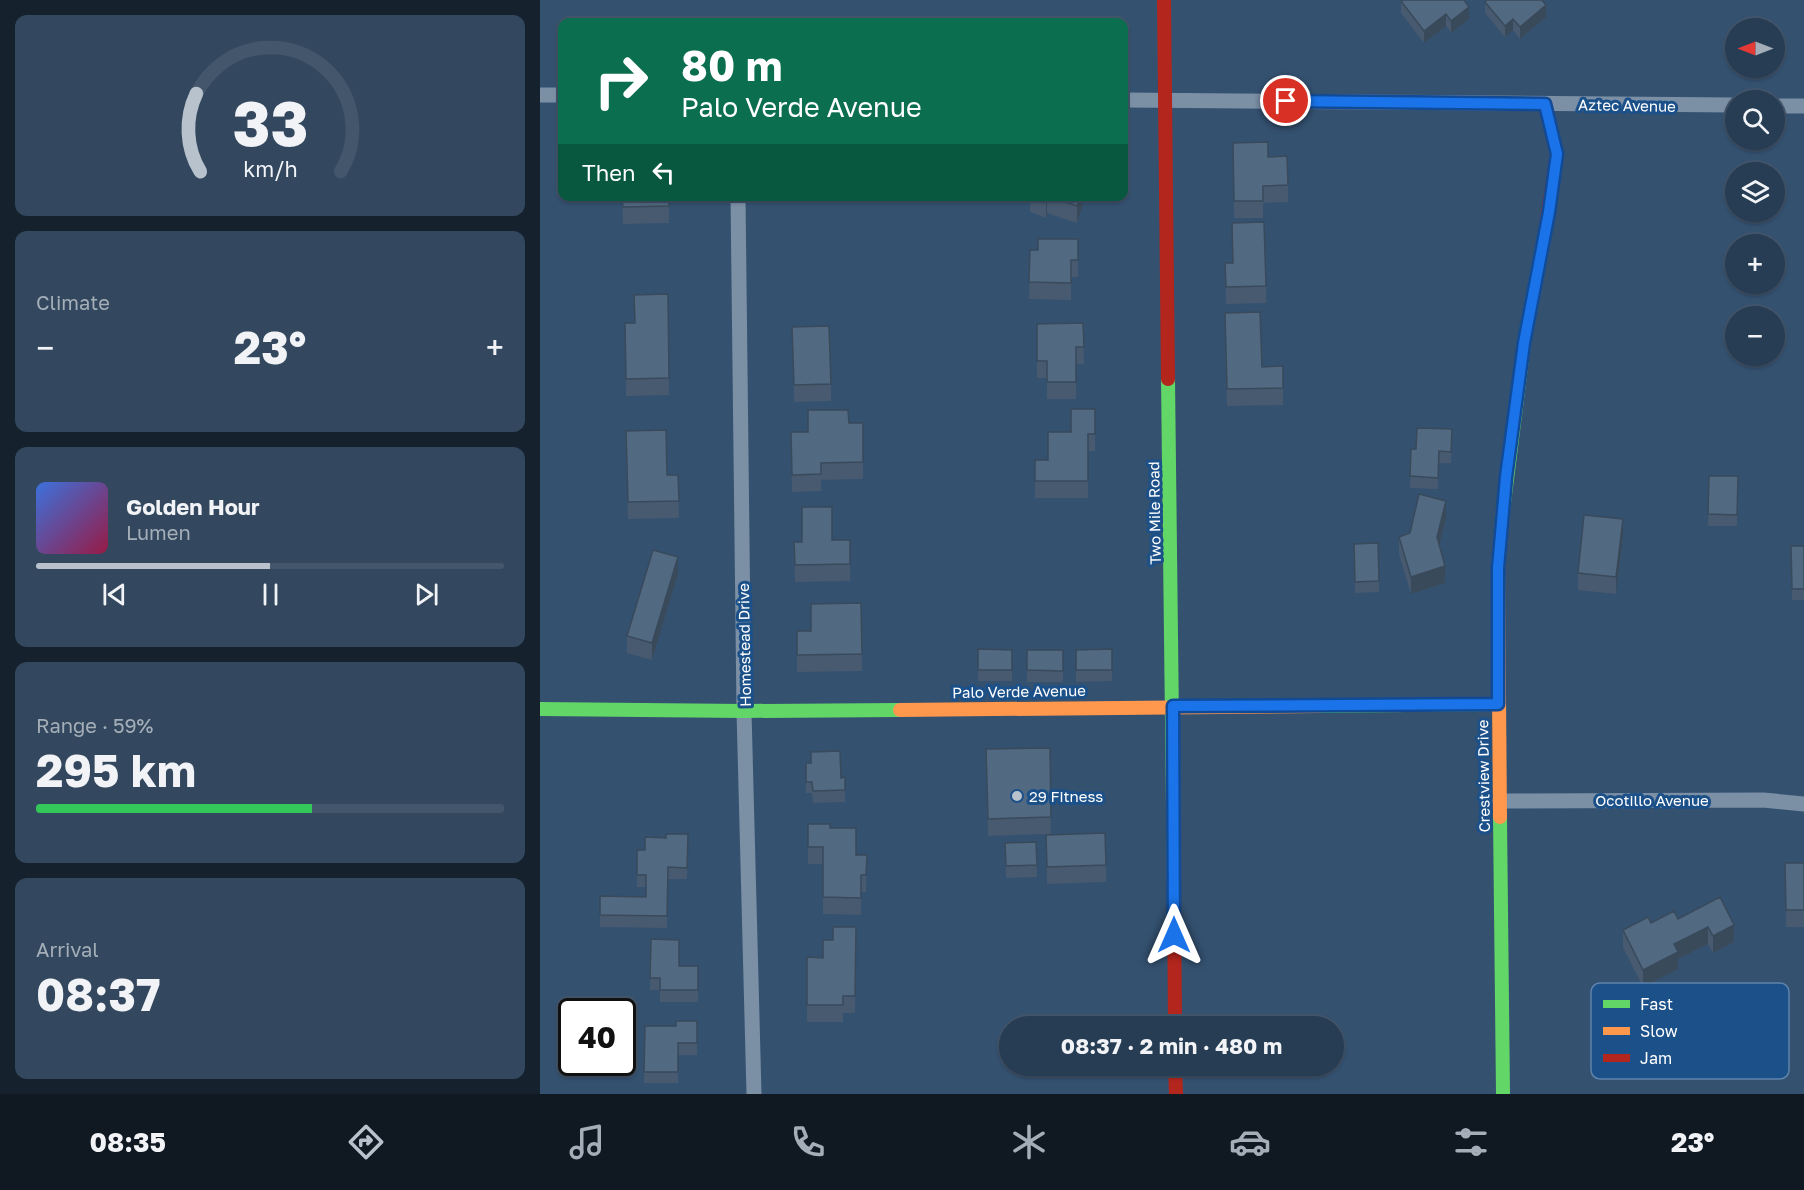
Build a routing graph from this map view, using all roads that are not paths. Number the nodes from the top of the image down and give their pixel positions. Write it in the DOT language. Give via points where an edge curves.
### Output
graph roads {
  1 [pos="1164,0"];
  2 [pos="540,95"];
  3 [pos="558,95"];
  4 [pos="1128,100"];
  5 [pos="1166,100"];
  6 [pos="1545,104"];
  7 [pos="1725,105"];
  8 [pos="1785,106"];
  9 [pos="1804,106"];
  10 [pos="738,201"];
  11 [pos="1498,704"];
  12 [pos="1173,706"];
  13 [pos="540,709"];
  14 [pos="744,711"];
  15 [pos="1500,801"];
  16 [pos="1804,804"];
  17 [pos="1175,1016"];
  18 [pos="1175,1076"];
  19 [pos="754,1094"];
  20 [pos="1176,1094"];
  21 [pos="1503,1094"];
  1 -- 5 [label="street, Two Mile Road"];
  2 -- 3 [label="street"];
  4 -- 5 [label="street, Aztec Avenue"];
  5 -- 6 [label="street, Aztec Avenue"];
  5 -- 12 [label="street, Two Mile Road"];
  6 -- 7 [label="street, Aztec Avenue"];
  6 -- 11 [label="street, Crestview Drive" via="1557,154 1524,343 1506,477 1498,568"];
  8 -- 9 [label="street"];
  10 -- 14 [label="street, Homestead Drive"];
  11 -- 12 [label="street, Palo Verde Avenue"];
  11 -- 15 [label="street, Crestview Drive"];
  12 -- 14 [label="street, Palo Verde Avenue"];
  12 -- 17 [label="street, Two Mile Road"];
  13 -- 14 [label="street, Palo Verde Avenue"];
  14 -- 19 [label="street, Homestead Drive"];
  15 -- 16 [label="street, Ocotillo Avenue" via="1763,800"];
  15 -- 21 [label="street, Crestview Drive"];
  18 -- 20 [label="street"];
}
